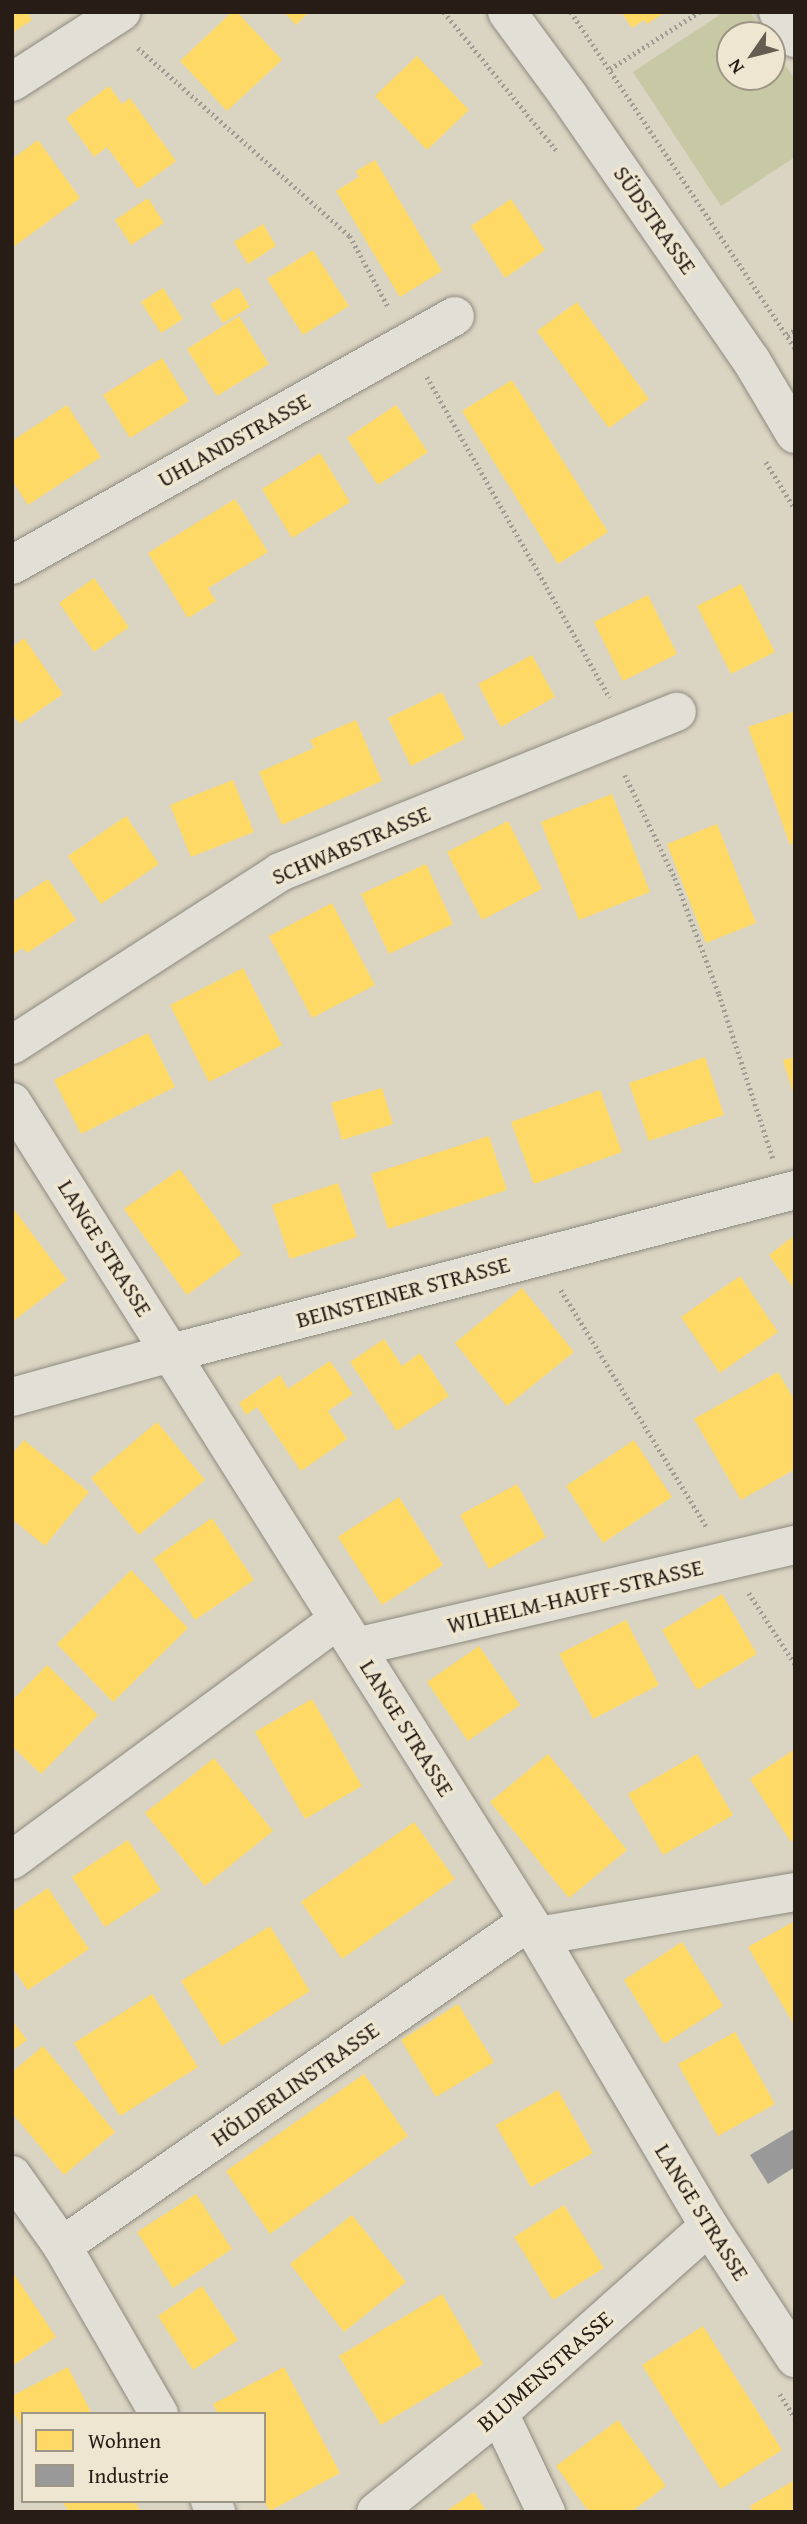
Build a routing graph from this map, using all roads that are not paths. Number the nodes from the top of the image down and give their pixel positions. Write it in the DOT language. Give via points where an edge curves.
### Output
graph roads {
  1 [pos="506,12"];
  2 [pos="778,12"];
  3 [pos="117,15"];
  4 [pos="795,38"];
  5 [pos="12,82"];
  6 [pos="455,316"];
  7 [pos="795,434"];
  8 [pos="12,565"];
  9 [pos="677,712"];
  10 [pos="12,1045"];
  11 [pos="12,1102"];
  12 [pos="789,1192"];
  13 [pos="171,1353"];
  14 [pos="12,1397"];
  15 [pos="795,1545"];
  16 [pos="346,1634"];
  17 [pos="12,1860"];
  18 [pos="795,1892"];
  19 [pos="533,1929"];
  20 [pos="12,2175"];
  21 [pos="709,2226"];
  22 [pos="62,2246"];
  23 [pos="785,2373"];
  24 [pos="158,2412"];
  25 [pos="499,2413"];
  26 [pos="376,2512"];
  27 [pos="546,2512"];
  1 -- 7 [label="street, SÜDSTRASSE" via="713,304"];
  2 -- 4 [label="street"];
  3 -- 5 [label="street"];
  6 -- 8 [label="street, UHLANDSTRASSE"];
  9 -- 10 [label="street, SCHWABSTRASSE" via="281,872"];
  11 -- 13 [label="street, LANGE STRASSE"];
  12 -- 13 [label="street, BEINSTEINER STRASSE"];
  13 -- 14 [label="street, BEINSTEINER STRASSE"];
  13 -- 16 [label="street, LANGE STRASSE"];
  15 -- 16 [label="street, WILHELM-HAUFF-STRASSE"];
  16 -- 17 [label="street, WILHELM-HAUFF-STRASSE"];
  16 -- 19 [label="street, LANGE STRASSE"];
  18 -- 19 [label="street, HÖLDERLINSTRASSE"];
  19 -- 21 [label="street, LANGE STRASSE"];
  19 -- 22 [label="street, HÖLDERLINSTRASSE"];
  20 -- 22 [label="street"];
  21 -- 23 [label="street, LANGE STRASSE"];
  21 -- 25 [label="street, BLUMENSTRASSE"];
  22 -- 24 [label="street"];
  25 -- 26 [label="street, BLUMENSTRASSE"];
  25 -- 27 [label="street"];
}
